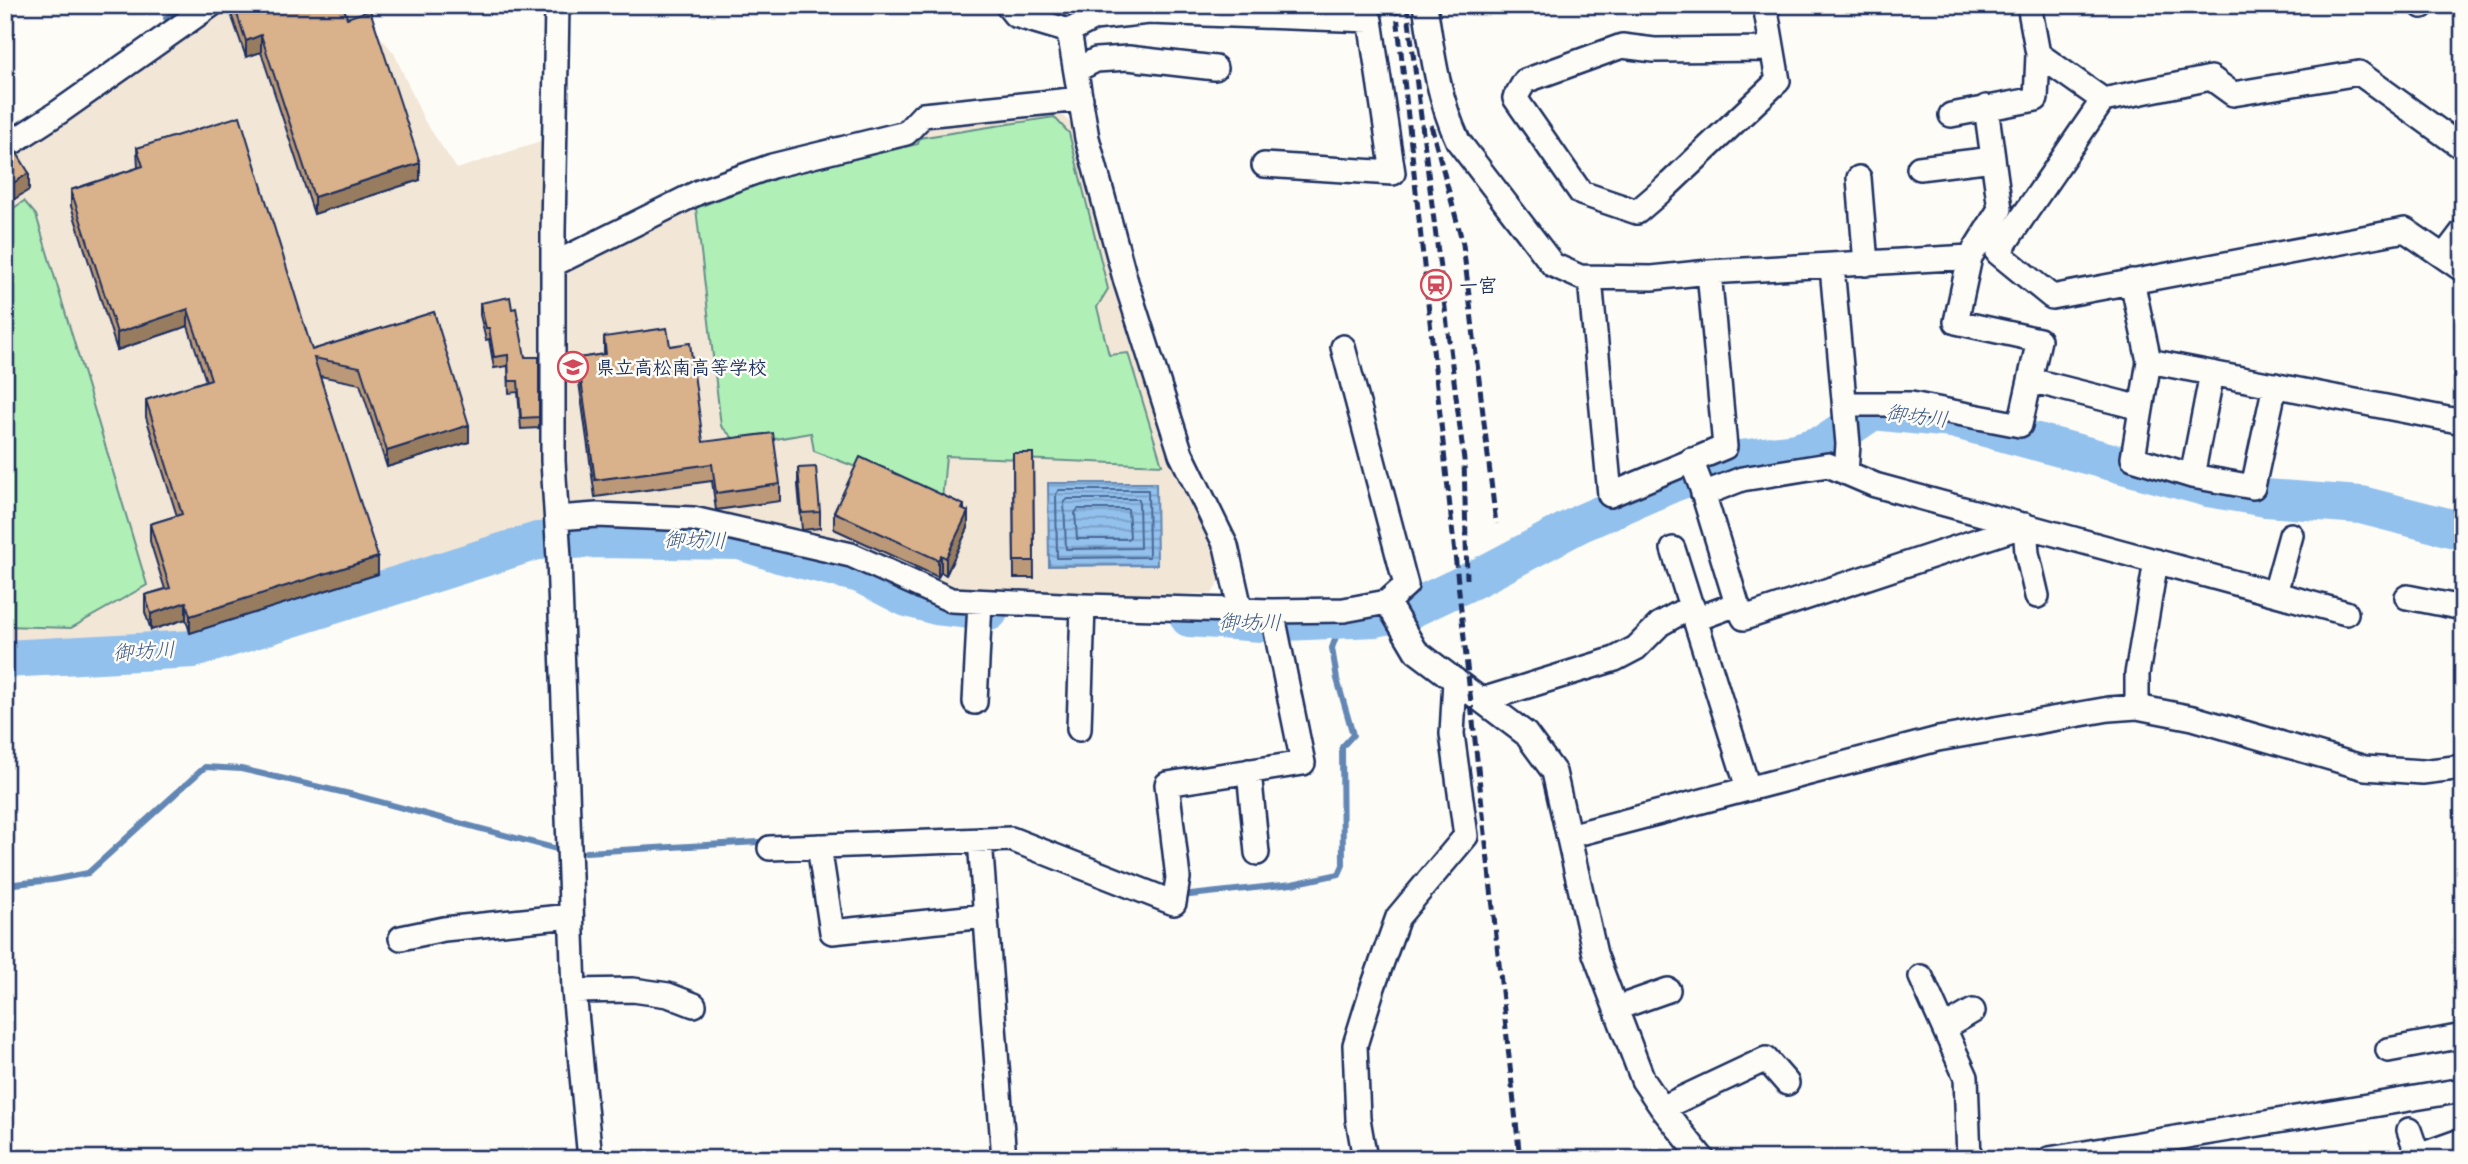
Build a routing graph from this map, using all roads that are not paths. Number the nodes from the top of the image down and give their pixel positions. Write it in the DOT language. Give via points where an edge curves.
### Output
graph roads {
  1 [pos="211,5"];
  2 [pos="557,5"];
  3 [pos="1007,5"];
  4 [pos="1425,5"];
  5 [pos="1765,5"];
  6 [pos="2029,5"];
  7 [pos="1069,31"];
  8 [pos="1772,49"];
  9 [pos="2038,54"];
  10 [pos="1215,68"];
  11 [pos="1076,70"];
  12 [pos="1081,99"];
  13 [pos="2103,100"];
  14 [pos="1986,107"];
  15 [pos="1951,115"];
  16 [pos="5,147"];
  17 [pos="2463,148"];
  18 [pos="1993,159"];
  19 [pos="1264,165"];
  20 [pos="1919,168"];
  21 [pos="1859,178"];
  22 [pos="2463,231"];
  23 [pos="2444,256"];
  24 [pos="1970,257"];
  25 [pos="554,264"];
  26 [pos="1866,264"];
  27 [pos="1832,267"];
  28 [pos="2463,270"];
  29 [pos="1709,272"];
  30 [pos="1590,279"];
  31 [pos="2132,281"];
  32 [pos="1343,347"];
  33 [pos="2149,360"];
  34 [pos="2212,373"];
  35 [pos="2030,380"];
  36 [pos="2276,385"];
  37 [pos="1845,408"];
  38 [pos="2141,408"];
  39 [pos="2463,422"];
  40 [pos="1691,460"];
  41 [pos="1846,473"];
  42 [pos="2192,476"];
  43 [pos="1702,490"];
  44 [pos="557,520"];
  45 [pos="2025,525"];
  46 [pos="2291,535"];
  47 [pos="1673,549"];
  48 [pos="2156,561"];
  49 [pos="2275,593"];
  50 [pos="2037,596"];
  51 [pos="2407,597"];
  52 [pos="980,603"];
  53 [pos="1737,604"];
  54 [pos="1240,608"];
  55 [pos="2463,608"];
  56 [pos="1391,609"];
  57 [pos="1694,612"];
  58 [pos="2346,612"];
  59 [pos="1082,613"];
  60 [pos="1273,620"];
  61 [pos="1455,680"];
  62 [pos="1482,700"];
  63 [pos="975,702"];
  64 [pos="2137,707"];
  65 [pos="1079,729"];
  66 [pos="2463,767"];
  67 [pos="1249,772"];
  68 [pos="1748,788"];
  69 [pos="1569,836"];
  70 [pos="980,840"];
  71 [pos="819,846"];
  72 [pos="770,848"];
  73 [pos="1257,853"];
  74 [pos="571,916"];
  75 [pos="986,916"];
  76 [pos="401,938"];
  77 [pos="1921,977"];
  78 [pos="1668,990"];
  79 [pos="574,991"];
  80 [pos="694,1005"];
  81 [pos="1617,1008"];
  82 [pos="1973,1011"];
  83 [pos="1944,1028"];
  84 [pos="2463,1036"];
  85 [pos="2388,1050"];
  86 [pos="1787,1083"];
  87 [pos="2463,1090"];
  88 [pos="1662,1108"];
  89 [pos="2409,1130"];
  90 [pos="2463,1140"];
  91 [pos="2414,1157"];
  92 [pos="590,1159"];
  93 [pos="1004,1159"];
  94 [pos="1365,1159"];
  95 [pos="1703,1159"];
  96 [pos="1969,1159"];
  97 [pos="2049,1159"];
  1 -- 16 [label="street"];
  2 -- 25 [label="street"];
  3 -- 7 [label="street" via="1015,15"];
  4 -- 30 [label="street" via="1448,118 1458,141 1553,265"];
  5 -- 8 [label="street"];
  6 -- 9 [label="street"];
  7 -- 11 [label="street"];
  7 -- 19 [label="street" via="1094,18 1149,12 1370,20 1393,173"];
  8 -- 8 [label="street" via="1777,81 1637,212 1581,193 1516,98 1525,82 1622,46"];
  9 -- 13 [label="street"];
  9 -- 14 [label="street" via="2036,99"];
  10 -- 11 [label="street" via="1128,58 1096,60"];
  11 -- 12 [label="street"];
  12 -- 25 [label="street" via="923,115 906,133 772,166 699,192"];
  12 -- 54 [label="street" via="1126,282 1181,454 1226,546"];
  13 -- 17 [label="street" via="2211,78 2233,94 2359,73"];
  13 -- 31 [label="street" via="1997,253 2052,296"];
  14 -- 15 [label="street"];
  14 -- 18 [label="street"];
  18 -- 20 [label="street"];
  18 -- 24 [label="street" via="2000,208"];
  21 -- 26 [label="street"];
  22 -- 23 [label="street"];
  23 -- 28 [label="street"];
  23 -- 31 [label="street" via="2405,230"];
  24 -- 26 [label="street"];
  24 -- 35 [label="street" via="1956,322 2039,340"];
  25 -- 44 [label="street"];
  26 -- 27 [label="street"];
  27 -- 29 [label="street"];
  27 -- 37 [label="street"];
  29 -- 30 [label="street"];
  29 -- 40 [label="street" via="1725,447"];
  30 -- 40 [label="street" via="1610,495"];
  31 -- 33 [label="street"];
  32 -- 56 [label="street" via="1406,585"];
  33 -- 34 [label="street"];
  33 -- 38 [label="street"];
  34 -- 36 [label="street"];
  34 -- 42 [label="street"];
  35 -- 37 [label="street" via="2020,425 1911,404"];
  35 -- 38 [label="street"];
  36 -- 39 [label="street"];
  36 -- 42 [label="street" via="2253,486"];
  37 -- 41 [label="street"];
  38 -- 42 [label="street" via="2133,458"];
  40 -- 43 [label="street"];
  41 -- 43 [label="street" via="1828,465"];
  41 -- 45 [label="street"];
  43 -- 53 [label="street"];
  44 -- 52 [label="street" via="597,515 694,519 851,555 951,600"];
  44 -- 74 [label="street"];
  45 -- 48 [label="street"];
  45 -- 50 [label="street"];
  45 -- 53 [label="street" via="1744,618"];
  46 -- 49 [label="street"];
  47 -- 57 [label="street"];
  48 -- 49 [label="street"];
  48 -- 64 [label="street" via="2137,674"];
  49 -- 58 [label="street"];
  51 -- 55 [label="street"];
  52 -- 59 [label="street"];
  52 -- 63 [label="street"];
  53 -- 57 [label="street"];
  54 -- 59 [label="street"];
  54 -- 60 [label="street"];
  56 -- 60 [label="street"];
  56 -- 61 [label="street" via="1416,651"];
  57 -- 62 [label="street" via="1660,624 1636,648 1615,659"];
  57 -- 68 [label="street"];
  59 -- 65 [label="street"];
  60 -- 67 [label="street" via="1303,764"];
  61 -- 62 [label="street"];
  61 -- 94 [label="street" via="1452,734 1466,836 1398,917 1373,987 1355,1045"];
  62 -- 69 [label="street" via="1526,734 1554,772"];
  64 -- 66 [label="street" via="2193,718 2365,768 2423,772"];
  64 -- 68 [label="street" via="1938,739"];
  67 -- 70 [label="street" via="1167,784 1178,878 1174,903 1011,839"];
  67 -- 73 [label="street"];
  68 -- 69 [label="street"];
  69 -- 81 [label="street" via="1595,954"];
  70 -- 71 [label="street"];
  70 -- 75 [label="street"];
  71 -- 72 [label="street"];
  71 -- 75 [label="street" via="832,933"];
  74 -- 76 [label="street"];
  74 -- 79 [label="street"];
  75 -- 93 [label="street"];
  77 -- 83 [label="street"];
  78 -- 81 [label="street"];
  79 -- 80 [label="street" via="633,990 668,995"];
  79 -- 92 [label="street"];
  81 -- 88 [label="street" via="1643,1080"];
  82 -- 83 [label="street"];
  83 -- 96 [label="street" via="1966,1077"];
  84 -- 85 [label="street"];
  86 -- 88 [label="street" via="1766,1059"];
  87 -- 97 [label="street"];
  88 -- 95 [label="street"];
  89 -- 91 [label="street"];
  90 -- 91 [label="street"];
}
